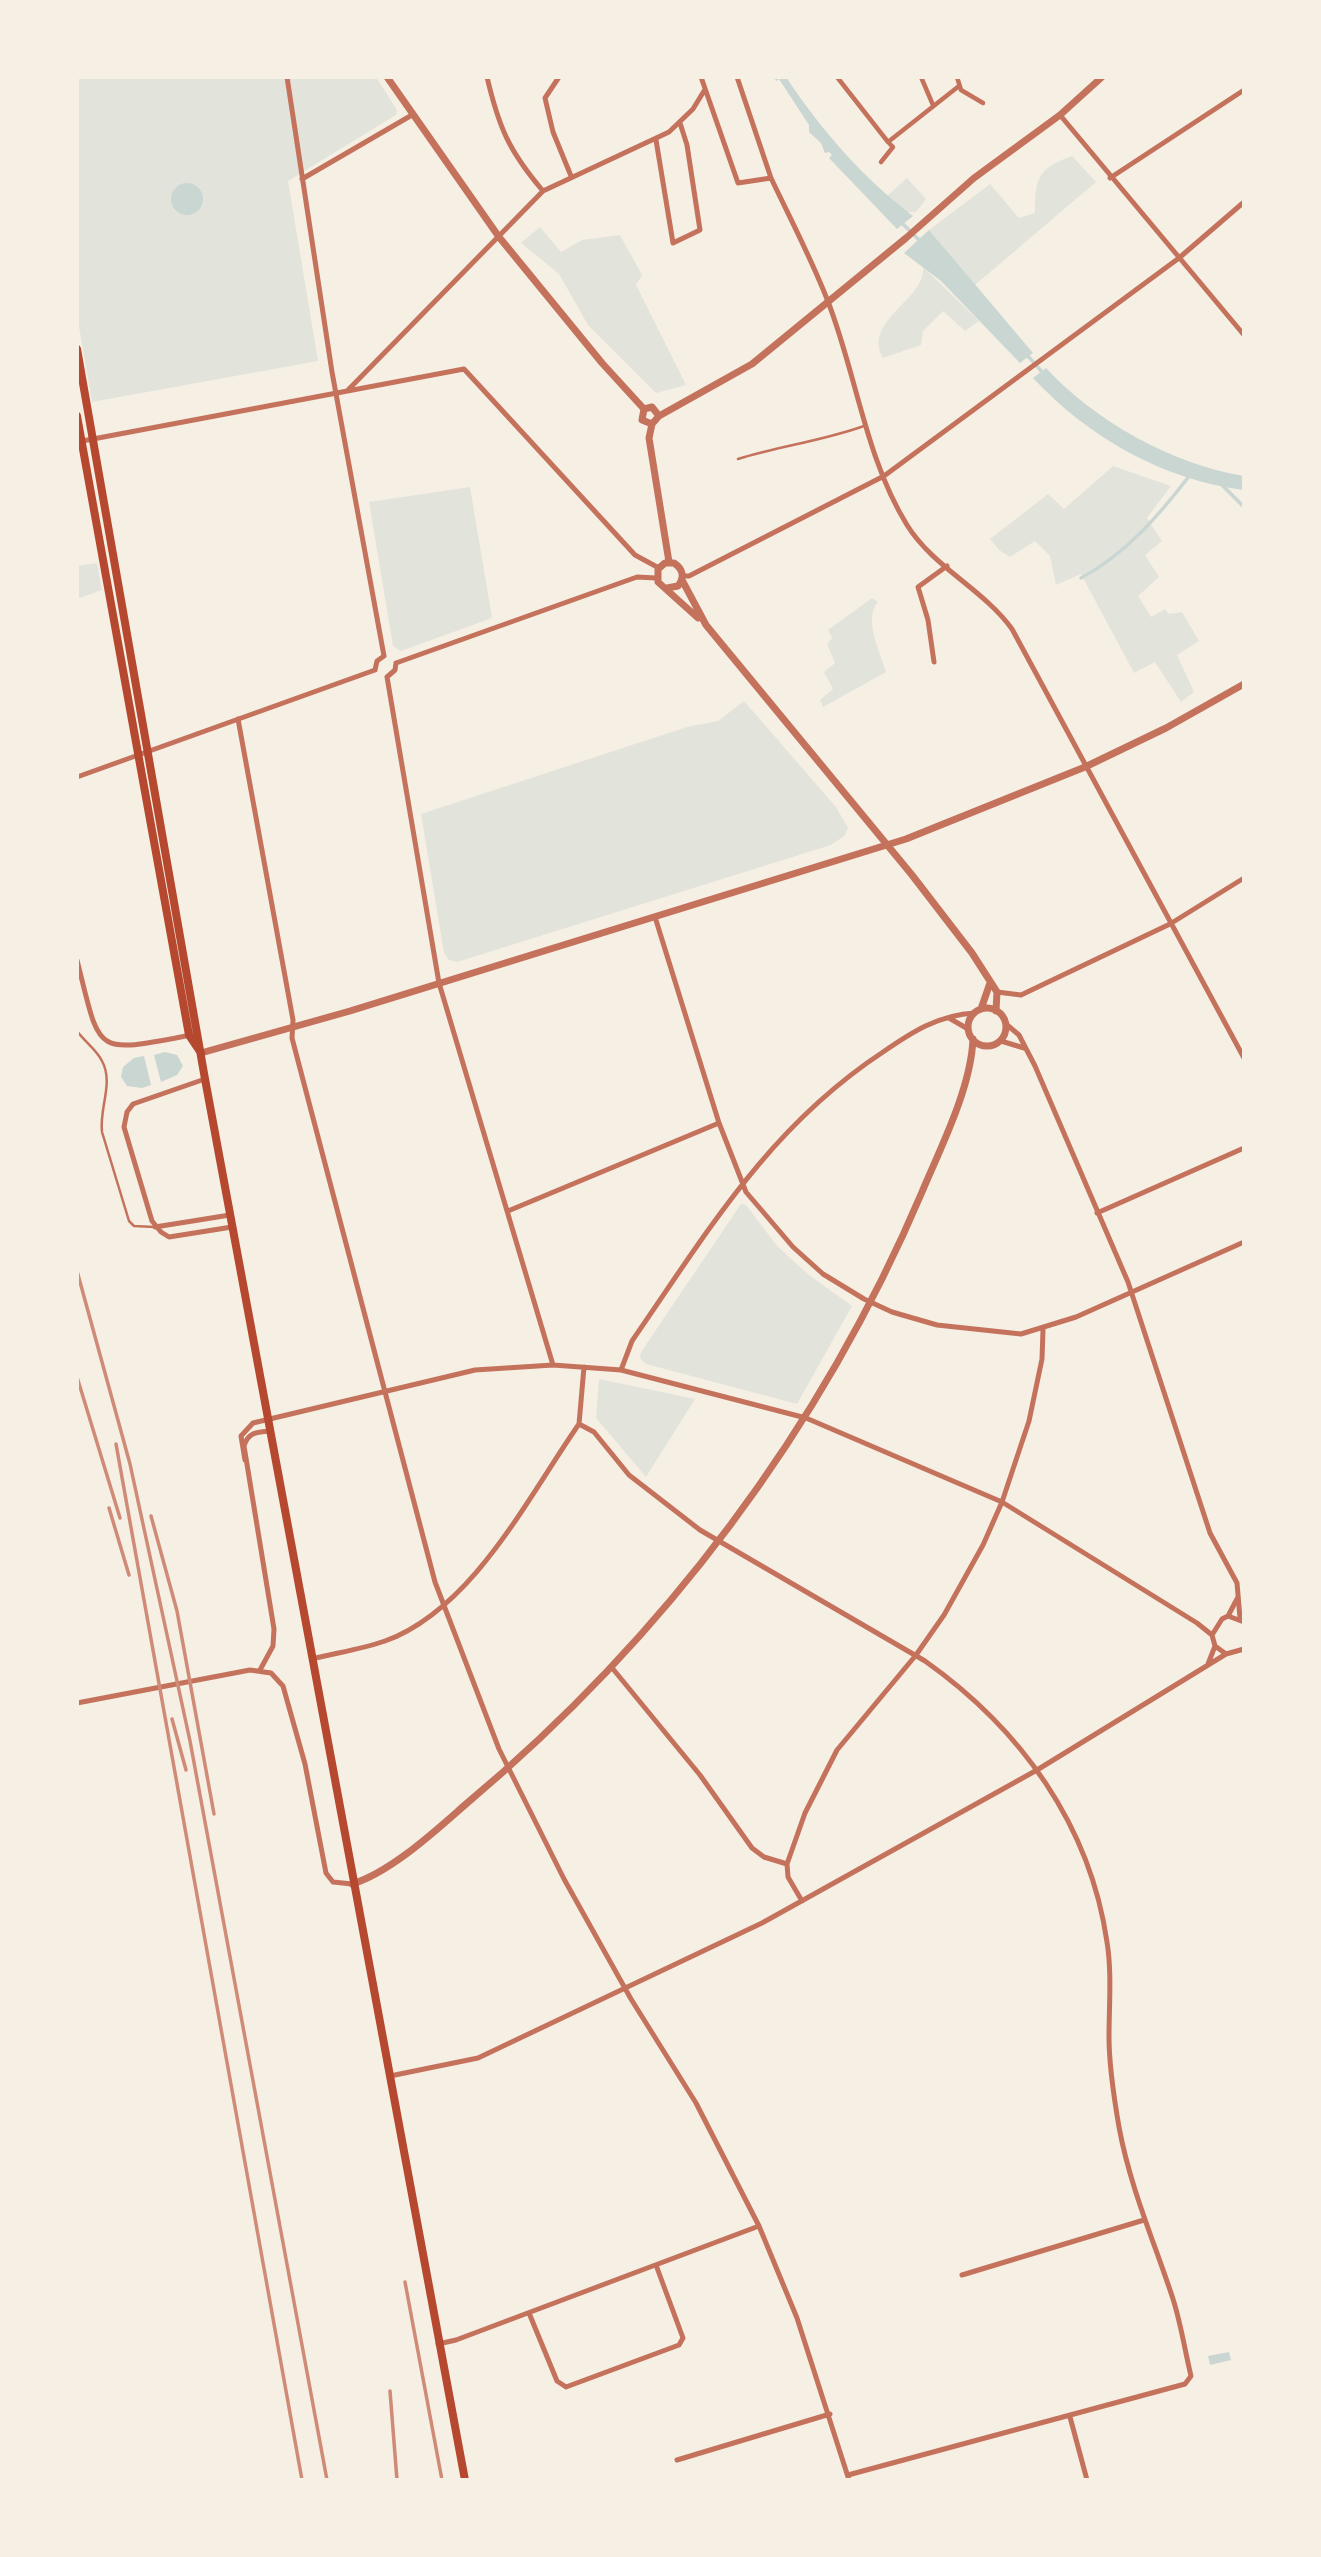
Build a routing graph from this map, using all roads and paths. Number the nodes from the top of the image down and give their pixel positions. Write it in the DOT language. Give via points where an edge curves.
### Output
graph roads {
  1 [pos="287,77"];
  2 [pos="387,77"];
  3 [pos="487,77"];
  4 [pos="559,77"];
  5 [pos="701,77"];
  6 [pos="737,77"];
  7 [pos="837,77"];
  8 [pos="921,77"];
  9 [pos="957,77"];
  10 [pos="1102,77"];
  11 [pos="959,86"];
  12 [pos="1244,90"];
  13 [pos="704,91"];
  14 [pos="983,103"];
  15 [pos="933,105"];
  16 [pos="412,115"];
  17 [pos="1060,115"];
  18 [pos="680,123"];
  19 [pos="656,140"];
  20 [pos="888,142"];
  21 [pos="881,162"];
  22 [pos="570,176"];
  23 [pos="771,178"];
  24 [pos="1110,178"];
  25 [pos="302,179"];
  26 [pos="543,191"];
  27 [pos="1244,202"];
  28 [pos="499,237"];
  29 [pos="1179,258"];
  30 [pos="828,299"];
  31 [pos="1244,335"];
  32 [pos="77,349"];
  33 [pos="348,390"];
  34 [pos="337,392"];
  35 [pos="644,409"];
  36 [pos="77,415"];
  37 [pos="659,416"];
  38 [pos="652,424"];
  39 [pos="867,425"];
  40 [pos="93,437"];
  41 [pos="79,441"];
  42 [pos="738,460"];
  43 [pos="884,476"];
  44 [pos="669,562"];
  45 [pos="947,566"];
  46 [pos="659,568"];
  47 [pos="656,578"];
  48 [pos="682,578"];
  49 [pos="667,588"];
  50 [pos="706,625"];
  51 [pos="384,656"];
  52 [pos="934,662"];
  53 [pos="396,663"];
  54 [pos="376,670"];
  55 [pos="387,677"];
  56 [pos="1244,684"];
  57 [pos="238,719"];
  58 [pos="142,754"];
  59 [pos="1085,767"];
  60 [pos="77,777"];
  61 [pos="887,846"];
  62 [pos="1244,878"];
  63 [pos="655,917"];
  64 [pos="1170,924"];
  65 [pos="77,960"];
  66 [pos="439,983"];
  67 [pos="990,983"];
  68 [pos="997,992"];
  69 [pos="978,1011"];
  70 [pos="996,1011"];
  71 [pos="949,1017"];
  72 [pos="1006,1024"];
  73 [pos="292,1028"];
  74 [pos="968,1029"];
  75 [pos="77,1031"];
  76 [pos="193,1034"];
  77 [pos="973,1039"];
  78 [pos="1000,1041"];
  79 [pos="986,1046"];
  80 [pos="1241,1046"];
  81 [pos="1025,1048"];
  82 [pos="201,1053"];
  83 [pos="1244,1058"];
  84 [pos="972,1060"];
  85 [pos="205,1079"];
  86 [pos="719,1123"];
  87 [pos="1244,1148"];
  88 [pos="742,1180"];
  89 [pos="508,1211"];
  90 [pos="1097,1213"];
  91 [pos="230,1215"];
  92 [pos="155,1227"];
  93 [pos="232,1227"];
  94 [pos="1244,1242"];
  95 [pos="1131,1293"];
  96 [pos="872,1303"];
  97 [pos="1043,1329"];
  98 [pos="553,1365"];
  99 [pos="584,1367"];
  100 [pos="621,1370"];
  101 [pos="384,1390"];
  102 [pos="806,1418"];
  103 [pos="267,1420"];
  104 [pos="579,1424"];
  105 [pos="269,1432"];
  106 [pos="246,1434"];
  107 [pos="1002,1502"];
  108 [pos="719,1541"];
  109 [pos="1238,1597"];
  110 [pos="444,1605"];
  111 [pos="1228,1616"];
  112 [pos="1242,1620"];
  113 [pos="1197,1622"];
  114 [pos="1216,1623"];
  115 [pos="1212,1635"];
  116 [pos="1215,1646"];
  117 [pos="1243,1653"];
  118 [pos="1226,1654"];
  119 [pos="916,1655"];
  120 [pos="312,1659"];
  121 [pos="1208,1664"];
  122 [pos="613,1669"];
  123 [pos="260,1670"];
  124 [pos="77,1703"];
  125 [pos="509,1769"];
  126 [pos="1037,1770"];
  127 [pos="787,1864"];
  128 [pos="352,1884"];
  129 [pos="802,1901"];
  130 [pos="625,1989"];
  131 [pos="388,2077"];
  132 [pos="1144,2220"];
  133 [pos="760,2225"];
  134 [pos="656,2265"];
  135 [pos="962,2275"];
  136 [pos="529,2312"];
  137 [pos="438,2344"];
  138 [pos="830,2414"];
  139 [pos="1070,2417"];
  140 [pos="677,2460"];
  141 [pos="848,2477"];
  142 [pos="465,2480"];
  143 [pos="1087,2480"];
  1 -- 25 [label="street"];
  2 -- 16 [label="street"];
  3 -- 26 [label="street" via="503,134 515,158"];
  4 -- 22 [label="street" via="545,98"];
  5 -- 13 [label="street"];
  6 -- 23 [label="street"];
  7 -- 20 [label="street"];
  8 -- 15 [label="street"];
  9 -- 11 [label="street"];
  10 -- 17 [label="street"];
  11 -- 14 [label="street"];
  11 -- 15 [label="street"];
  12 -- 24 [label="street"];
  13 -- 18 [label="street"];
  13 -- 23 [label="street" via="738,183"];
  15 -- 20 [label="street"];
  16 -- 25 [label="street"];
  16 -- 28 [label="street"];
  17 -- 24 [label="street"];
  17 -- 30 [label="street" via="974,178"];
  18 -- 19 [label="street"];
  18 -- 19 [label="street" via="700,230 673,243"];
  19 -- 22 [label="street"];
  20 -- 21 [label="street" via="893,147"];
  22 -- 26 [label="street"];
  23 -- 30 [label="street"];
  24 -- 29 [label="street"];
  25 -- 34 [label="street"];
  26 -- 28 [label="street"];
  27 -- 29 [label="street"];
  28 -- 33 [label="street"];
  28 -- 35 [label="street"];
  29 -- 31 [label="street"];
  29 -- 43 [label="street"];
  30 -- 37 [label="street" via="752,364"];
  30 -- 39 [label="street"];
  32 -- 40 [label="main road"];
  33 -- 34 [label="street"];
  33 -- 46 [label="street" via="464,369 635,555"];
  34 -- 40 [label="street"];
  34 -- 51 [label="street"];
  35 -- 37 [label="street" via="652,407"];
  35 -- 38 [label="street" via="642,420"];
  36 -- 41 [label="main road"];
  37 -- 38 [label="street"];
  38 -- 44 [label="street" via="649,438"];
  39 -- 42 [label="lane" via="815,443"];
  39 -- 43 [label="street"];
  40 -- 41 [label="street"];
  40 -- 58 [label="main road"];
  41 -- 58 [label="main road"];
  43 -- 45 [label="street" via="908,527"];
  43 -- 48 [label="street"];
  44 -- 46 [label="street"];
  44 -- 48 [label="street" via="678,565"];
  45 -- 52 [label="street" via="918,587"];
  45 -- 59 [label="street" via="996,608 1012,629"];
  46 -- 47 [label="street"];
  47 -- 49 [label="street"];
  47 -- 53 [label="street" via="637,577"];
  48 -- 49 [label="street" via="674,588"];
  48 -- 50 [label="street"];
  49 -- 50 [label="street"];
  50 -- 61 [label="street"];
  51 -- 53 [label="street"];
  51 -- 54 [label="street" via="377,661"];
  53 -- 55 [label="street" via="396,670"];
  54 -- 55 [label="street"];
  54 -- 57 [label="street"];
  55 -- 66 [label="street"];
  56 -- 59 [label="street"];
  57 -- 58 [label="street"];
  57 -- 73 [label="street"];
  58 -- 60 [label="street"];
  58 -- 76 [label="main road"];
  59 -- 61 [label="street"];
  59 -- 64 [label="street"];
  61 -- 63 [label="street"];
  61 -- 67 [label="street" via="972,953"];
  62 -- 64 [label="street"];
  63 -- 66 [label="street"];
  63 -- 86 [label="street"];
  64 -- 68 [label="street" via="1021,995"];
  64 -- 80 [label="street"];
  65 -- 76 [label="street" via="102,1041 122,1047"];
  66 -- 73 [label="street"];
  66 -- 89 [label="street"];
  67 -- 68 [label="street"];
  67 -- 69 [label="street"];
  68 -- 70 [label="street"];
  69 -- 70 [label="street"];
  69 -- 71 [label="street"];
  69 -- 74 [label="street"];
  70 -- 72 [label="street"];
  71 -- 74 [label="street"];
  71 -- 88 [label="street" via="917,1029 863,1064 797,1122"];
  72 -- 78 [label="street"];
  72 -- 81 [label="street"];
  73 -- 82 [label="street"];
  73 -- 101 [label="street"];
  74 -- 77 [label="street"];
  75 -- 92 [label="lane" via="102,1059 107,1075 102,1132 129,1221 134,1227"];
  76 -- 82 [label="main road"];
  77 -- 79 [label="street"];
  77 -- 84 [label="street"];
  78 -- 79 [label="street"];
  78 -- 81 [label="street"];
  79 -- 84 [label="street"];
  80 -- 83 [label="street"];
  81 -- 90 [label="street"];
  82 -- 85 [label="main road"];
  84 -- 96 [label="street" via="943,1142"];
  85 -- 91 [label="main road"];
  85 -- 92 [label="street" via="129,1108 124,1127"];
  86 -- 88 [label="street"];
  86 -- 89 [label="street"];
  87 -- 90 [label="street"];
  88 -- 96 [label="street" via="746,1192 793,1247 822,1274"];
  88 -- 100 [label="street" via="632,1341"];
  89 -- 98 [label="street"];
  90 -- 95 [label="street"];
  91 -- 92 [label="street"];
  91 -- 93 [label="main road"];
  92 -- 93 [label="street" via="169,1237"];
  93 -- 103 [label="main road"];
  94 -- 95 [label="street"];
  95 -- 97 [label="street"];
  95 -- 109 [label="street" via="1210,1533 1237,1583"];
  96 -- 97 [label="street" via="937,1325 978,1332 1021,1334"];
  96 -- 102 [label="street"];
  97 -- 107 [label="street" via="1042,1359 1029,1421"];
  98 -- 99 [label="street"];
  98 -- 101 [label="street" via="475,1370"];
  99 -- 100 [label="street"];
  99 -- 104 [label="street"];
  100 -- 102 [label="street"];
  101 -- 103 [label="street"];
  101 -- 110 [label="street"];
  102 -- 107 [label="street"];
  102 -- 108 [label="street"];
  103 -- 105 [label="main road"];
  103 -- 106 [label="street" via="253,1423"];
  104 -- 108 [label="street" via="594,1432 629,1475"];
  104 -- 110 [label="street" via="501,1541"];
  105 -- 106 [label="street"];
  105 -- 120 [label="main road"];
  106 -- 123 [label="street" via="245,1460 274,1629 273,1646"];
  107 -- 113 [label="street"];
  107 -- 119 [label="street" via="967,1576"];
  108 -- 119 [label="street"];
  108 -- 122 [label="street"];
  109 -- 111 [label="street"];
  109 -- 112 [label="street"];
  110 -- 120 [label="street" via="386,1640"];
  110 -- 125 [label="street"];
  111 -- 112 [label="street"];
  111 -- 114 [label="street"];
  113 -- 114 [label="street"];
  113 -- 115 [label="street"];
  114 -- 115 [label="street"];
  115 -- 116 [label="street"];
  116 -- 118 [label="street"];
  116 -- 121 [label="street"];
  117 -- 118 [label="street"];
  118 -- 121 [label="street"];
  119 -- 126 [label="street" via="959,1685 1000,1723"];
  119 -- 127 [label="street" via="838,1749 805,1813"];
  120 -- 128 [label="main road"];
  121 -- 126 [label="street"];
  122 -- 125 [label="street"];
  122 -- 127 [label="street" via="700,1775 752,1848"];
  123 -- 124 [label="street"];
  123 -- 128 [label="street" via="275,1675 286,1694 326,1873 333,1882"];
  125 -- 128 [label="street" via="430,1835 367,1879"];
  125 -- 130 [label="street"];
  126 -- 129 [label="street"];
  126 -- 132 [label="street" via="1064,1808 1098,1891 1108,1944 1113,2084 1129,2173"];
  127 -- 129 [label="street" via="788,1877"];
  128 -- 131 [label="main road"];
  129 -- 130 [label="street"];
  130 -- 131 [label="street" via="478,2058"];
  130 -- 133 [label="street" via="696,2103"];
  131 -- 137 [label="main road"];
  132 -- 135 [label="street"];
  132 -- 139 [label="street" via="1173,2300 1191,2376 1185,2384"];
  133 -- 134 [label="street"];
  133 -- 138 [label="street"];
  134 -- 136 [label="street"];
  134 -- 136 [label="street" via="683,2338 679,2345 566,2387 557,2381"];
  136 -- 137 [label="street"];
  137 -- 142 [label="main road"];
  138 -- 140 [label="street"];
  138 -- 141 [label="street"];
  139 -- 141 [label="street"];
  139 -- 143 [label="street"];
}
